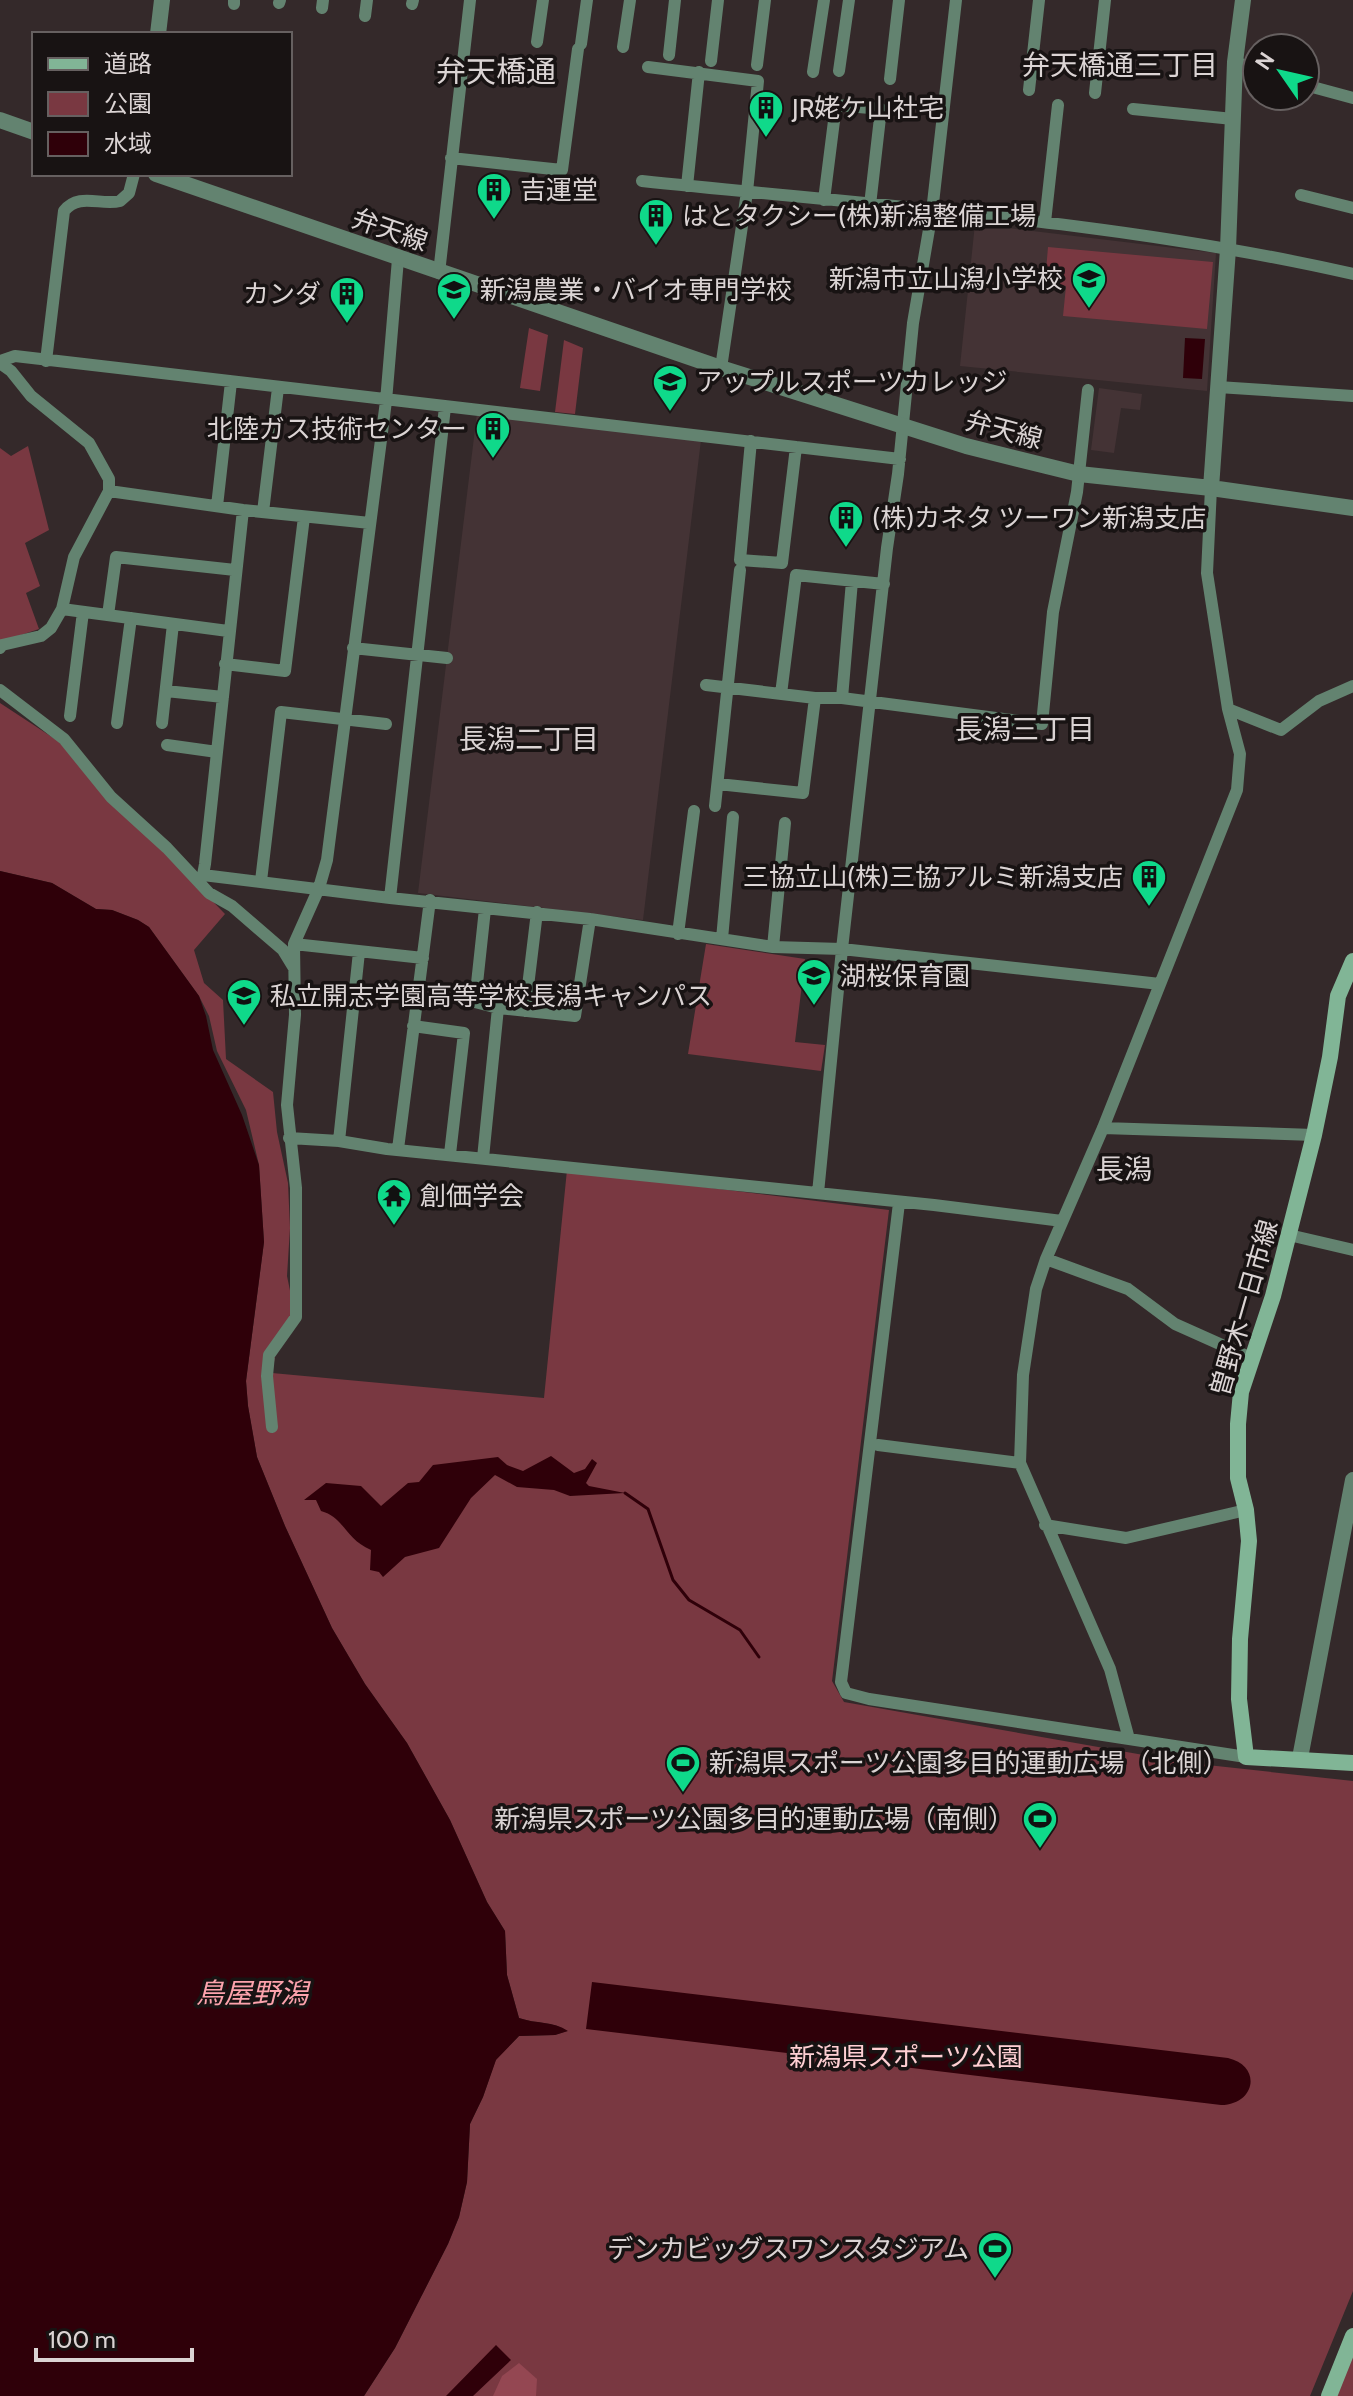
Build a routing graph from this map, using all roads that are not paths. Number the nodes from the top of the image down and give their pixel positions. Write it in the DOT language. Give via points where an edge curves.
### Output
graph roads {
  1 [pos="162,0"];
  2 [pos="367,0"];
  3 [pos="470,0"];
  4 [pos="543,0"];
  5 [pos="587,0"];
  6 [pos="630,0"];
  7 [pos="675,0"];
  8 [pos="718,0"];
  9 [pos="765,0"];
  10 [pos="824,0"];
  11 [pos="849,0"];
  12 [pos="899,0"];
  13 [pos="956,0"];
  14 [pos="1039,0"];
  15 [pos="1105,0"];
  16 [pos="1243,0"];
  17 [pos="365,16"];
  18 [pos="158,32"];
  19 [pos="537,42"];
  20 [pos="623,47"];
  21 [pos="669,55"];
  22 [pos="711,61"];
  23 [pos="1235,62"];
  24 [pos="1241,64"];
  25 [pos="757,65"];
  26 [pos="648,67"];
  27 [pos="839,71"];
  28 [pos="699,72"];
  29 [pos="813,72"];
  30 [pos="890,79"];
  31 [pos="1321,89"];
  32 [pos="1029,90"];
  33 [pos="1095,93"];
  34 [pos="1353,98"];
  35 [pos="1058,105"];
  36 [pos="1133,109"];
  37 [pos="1233,119"];
  38 [pos="0,120"];
  39 [pos="32,131"];
  40 [pos="451,158"];
  41 [pos="133,176"];
  42 [pos="162,176"];
  43 [pos="642,181"];
  44 [pos="687,186"];
  45 [pos="747,192"];
  46 [pos="1301,195"];
  47 [pos="824,200"];
  48 [pos="870,205"];
  49 [pos="1353,208"];
  50 [pos="932,212"];
  51 [pos="1045,222"];
  52 [pos="1228,249"];
  53 [pos="398,259"];
  54 [pos="439,273"];
  55 [pos="1353,274"];
  56 [pos="46,361"];
  57 [pos="0,362"];
  58 [pos="721,368"];
  59 [pos="231,382"];
  60 [pos="1218,387"];
  61 [pos="278,388"];
  62 [pos="1088,390"];
  63 [pos="1353,396"];
  64 [pos="386,401"];
  65 [pos="445,407"];
  66 [pos="903,427"];
  67 [pos="751,441"];
  68 [pos="796,447"];
  69 [pos="900,459"];
  70 [pos="1079,474"];
  71 [pos="1211,488"];
  72 [pos="109,491"];
  73 [pos="217,506"];
  74 [pos="1353,508"];
  75 [pos="243,510"];
  76 [pos="263,512"];
  77 [pos="304,517"];
  78 [pos="370,523"];
  79 [pos="235,570"];
  80 [pos="740,570"];
  81 [pos="852,581"];
  82 [pos="884,584"];
  83 [pos="62,609"];
  84 [pos="83,612"];
  85 [pos="108,615"];
  86 [pos="131,618"];
  87 [pos="173,624"];
  88 [pos="228,631"];
  89 [pos="0,648"];
  90 [pos="353,648"];
  91 [pos="417,655"];
  92 [pos="447,658"];
  93 [pos="225,664"];
  94 [pos="706,685"];
  95 [pos="1353,686"];
  96 [pos="729,689"];
  97 [pos="0,690"];
  98 [pos="166,691"];
  99 [pos="781,694"];
  100 [pos="223,697"];
  101 [pos="815,698"];
  102 [pos="842,698"];
  103 [pos="871,702"];
  104 [pos="1228,709"];
  105 [pos="70,716"];
  106 [pos="344,718"];
  107 [pos="117,723"];
  108 [pos="162,723"];
  109 [pos="386,724"];
  110 [pos="167,745"];
  111 [pos="217,752"];
  112 [pos="718,784"];
  113 [pos="715,806"];
  114 [pos="694,811"];
  115 [pos="733,817"];
  116 [pos="785,823"];
  117 [pos="200,878"];
  118 [pos="261,881"];
  119 [pos="319,888"];
  120 [pos="390,898"];
  121 [pos="430,900"];
  122 [pos="485,909"];
  123 [pos="537,912"];
  124 [pos="590,919"];
  125 [pos="678,934"];
  126 [pos="722,939"];
  127 [pos="294,944"];
  128 [pos="773,947"];
  129 [pos="842,949"];
  130 [pos="359,952"];
  131 [pos="423,958"];
  132 [pos="294,968"];
  133 [pos="1351,969"];
  134 [pos="1160,984"];
  135 [pos="498,1008"];
  136 [pos="525,1011"];
  137 [pos="413,1026"];
  138 [pos="1103,1128"];
  139 [pos="1314,1135"];
  140 [pos="289,1138"];
  141 [pos="339,1141"];
  142 [pos="398,1149"];
  143 [pos="450,1154"];
  144 [pos="483,1158"];
  145 [pos="818,1193"];
  146 [pos="899,1203"];
  147 [pos="1062,1221"];
  148 [pos="1289,1235"];
  149 [pos="1353,1250"];
  150 [pos="1046,1259"];
  151 [pos="1251,1358"];
  152 [pos="272,1427"];
  153 [pos="878,1445"];
  154 [pos="1020,1463"];
  155 [pos="1353,1480"];
  156 [pos="1351,1502"];
  157 [pos="1246,1510"];
  158 [pos="1045,1525"];
  159 [pos="1129,1739"];
  160 [pos="1246,1757"];
  161 [pos="1300,1758"];
  162 [pos="1353,1763"];
  163 [pos="1353,2336"];
  164 [pos="1329,2396"];
  1 -- 18 [label="street"];
  2 -- 17 [label="street"];
  3 -- 40 [label="street"];
  4 -- 19 [label="street"];
  5 -- 40 [label="street" via="562,170"];
  6 -- 20 [label="street"];
  7 -- 21 [label="street"];
  8 -- 22 [label="street"];
  9 -- 25 [label="street"];
  10 -- 29 [label="street"];
  11 -- 27 [label="street"];
  12 -- 30 [label="street"];
  13 -- 50 [label="street"];
  14 -- 32 [label="street"];
  15 -- 33 [label="street"];
  16 -- 23 [label="street"];
  23 -- 24 [label="street"];
  23 -- 37 [label="street"];
  26 -- 28 [label="street"];
  28 -- 44 [label="street"];
  28 -- 45 [label="street" via="758,81"];
  31 -- 34 [label="street"];
  35 -- 51 [label="street"];
  36 -- 37 [label="street"];
  37 -- 52 [label="street"];
  38 -- 39 [label="street"];
  40 -- 54 [label="street"];
  41 -- 56 [label="street" via="129,193 120,201 81,200 64,211"];
  42 -- 53 [label="street, 弁天線"];
  43 -- 44 [label="street"];
  44 -- 45 [label="street"];
  45 -- 47 [label="street"];
  45 -- 58 [label="street"];
  46 -- 49 [label="street"];
  47 -- 48 [label="street"];
  47 -- 48 [label="street" via="836,105 881,109"];
  48 -- 50 [label="street"];
  50 -- 51 [label="street"];
  50 -- 66 [label="street"];
  51 -- 52 [label="street"];
  52 -- 55 [label="street"];
  52 -- 60 [label="street"];
  53 -- 54 [label="street, 弁天線"];
  53 -- 64 [label="street"];
  54 -- 58 [label="street, 弁天線"];
  56 -- 57 [label="street" via="15,356"];
  56 -- 59 [label="street"];
  57 -- 72 [label="street" via="31,396 89,443 109,479"];
  58 -- 66 [label="street, 弁天線"];
  59 -- 61 [label="street"];
  59 -- 73 [label="street"];
  60 -- 63 [label="street"];
  60 -- 71 [label="street"];
  61 -- 64 [label="street"];
  61 -- 76 [label="street"];
  62 -- 70 [label="street"];
  64 -- 65 [label="street"];
  64 -- 78 [label="street"];
  65 -- 67 [label="street"];
  65 -- 91 [label="street"];
  66 -- 69 [label="street"];
  66 -- 70 [label="street, 弁天線"];
  67 -- 68 [label="street"];
  67 -- 68 [label="street" via="740,560 782,563"];
  68 -- 69 [label="street"];
  69 -- 82 [label="street"];
  70 -- 71 [label="street, 弁天線"];
  70 -- 103 [label="street" via="1053,612 1042,724"];
  71 -- 74 [label="street, 弁天線"];
  71 -- 104 [label="street" via="1207,573"];
  72 -- 73 [label="street"];
  72 -- 83 [label="street" via="74,557"];
  73 -- 75 [label="street"];
  75 -- 76 [label="street"];
  75 -- 79 [label="street"];
  76 -- 77 [label="street"];
  77 -- 78 [label="street"];
  77 -- 93 [label="street" via="285,671"];
  78 -- 90 [label="street"];
  79 -- 85 [label="street" via="116,557"];
  79 -- 88 [label="street"];
  80 -- 96 [label="street"];
  81 -- 82 [label="street"];
  81 -- 99 [label="street" via="796,575"];
  81 -- 102 [label="street"];
  82 -- 103 [label="street"];
  83 -- 84 [label="street"];
  83 -- 89 [label="street" via="41,636"];
  84 -- 85 [label="street"];
  84 -- 105 [label="street"];
  85 -- 86 [label="street"];
  86 -- 87 [label="street"];
  86 -- 107 [label="street"];
  87 -- 88 [label="street"];
  87 -- 98 [label="street"];
  88 -- 93 [label="street"];
  90 -- 91 [label="street"];
  90 -- 106 [label="street"];
  91 -- 92 [label="street"];
  91 -- 120 [label="street"];
  93 -- 100 [label="street"];
  94 -- 96 [label="street"];
  95 -- 104 [label="street" via="1319,701 1281,730"];
  96 -- 99 [label="street"];
  96 -- 112 [label="street"];
  97 -- 117 [label="street" via="64,739 111,797"];
  98 -- 100 [label="street"];
  98 -- 108 [label="street"];
  99 -- 101 [label="street"];
  100 -- 111 [label="street"];
  101 -- 102 [label="street"];
  101 -- 112 [label="street" via="803,793"];
  102 -- 103 [label="street"];
  103 -- 129 [label="street"];
  104 -- 134 [label="street" via="1240,754 1237,790"];
  106 -- 109 [label="street"];
  106 -- 118 [label="street" via="281,712"];
  106 -- 119 [label="street"];
  110 -- 111 [label="street"];
  111 -- 117 [label="street"];
  112 -- 113 [label="street"];
  114 -- 125 [label="street"];
  115 -- 126 [label="street"];
  116 -- 128 [label="street"];
  117 -- 118 [label="street"];
  117 -- 132 [label="street" via="209,893 283,950"];
  118 -- 119 [label="street"];
  119 -- 120 [label="street"];
  119 -- 127 [label="street"];
  120 -- 121 [label="street"];
  121 -- 122 [label="street"];
  121 -- 131 [label="street"];
  122 -- 123 [label="street"];
  122 -- 135 [label="street" via="475,1002"];
  123 -- 124 [label="street"];
  123 -- 136 [label="street"];
  124 -- 125 [label="street"];
  124 -- 136 [label="street" via="575,1016"];
  125 -- 126 [label="street"];
  126 -- 128 [label="street"];
  127 -- 130 [label="street"];
  127 -- 132 [label="street"];
  128 -- 129 [label="street"];
  129 -- 134 [label="street"];
  129 -- 145 [label="street"];
  130 -- 131 [label="street"];
  130 -- 141 [label="street"];
  131 -- 137 [label="street"];
  132 -- 140 [label="street"];
  133 -- 139 [label="main road, 曽野木一日市線" via="1338,996"];
  134 -- 138 [label="street"];
  135 -- 136 [label="street"];
  135 -- 144 [label="street"];
  137 -- 142 [label="street"];
  137 -- 143 [label="street" via="464,1033"];
  138 -- 139 [label="street"];
  138 -- 147 [label="street"];
  139 -- 148 [label="main road, 曽野木一日市線"];
  140 -- 141 [label="street"];
  140 -- 152 [label="street" via="296,1188 296,1317 269,1355"];
  141 -- 142 [label="street"];
  142 -- 143 [label="street"];
  143 -- 144 [label="street"];
  144 -- 145 [label="street"];
  145 -- 146 [label="street"];
  146 -- 147 [label="street"];
  146 -- 159 [label="street" via="841,1682 846,1693 869,1699"];
  147 -- 150 [label="street"];
  148 -- 149 [label="street"];
  148 -- 151 [label="main road, 曽野木一日市線"];
  150 -- 151 [label="street" via="1128,1289 1175,1324"];
  150 -- 154 [label="street" via="1027,1341"];
  151 -- 157 [label="main road, 曽野木一日市線" via="1238,1424 1238,1478"];
  153 -- 154 [label="street"];
  154 -- 158 [label="street"];
  155 -- 156 [label="street"];
  156 -- 161 [label="street"];
  157 -- 158 [label="street" via="1126,1538"];
  157 -- 160 [label="main road, 曽野木一日市線" via="1248,1565 1239,1699"];
  158 -- 159 [label="street" via="1110,1669"];
  159 -- 160 [label="street"];
  160 -- 161 [label="main road"];
  161 -- 162 [label="main road"];
  163 -- 164 [label="main road"];
}
